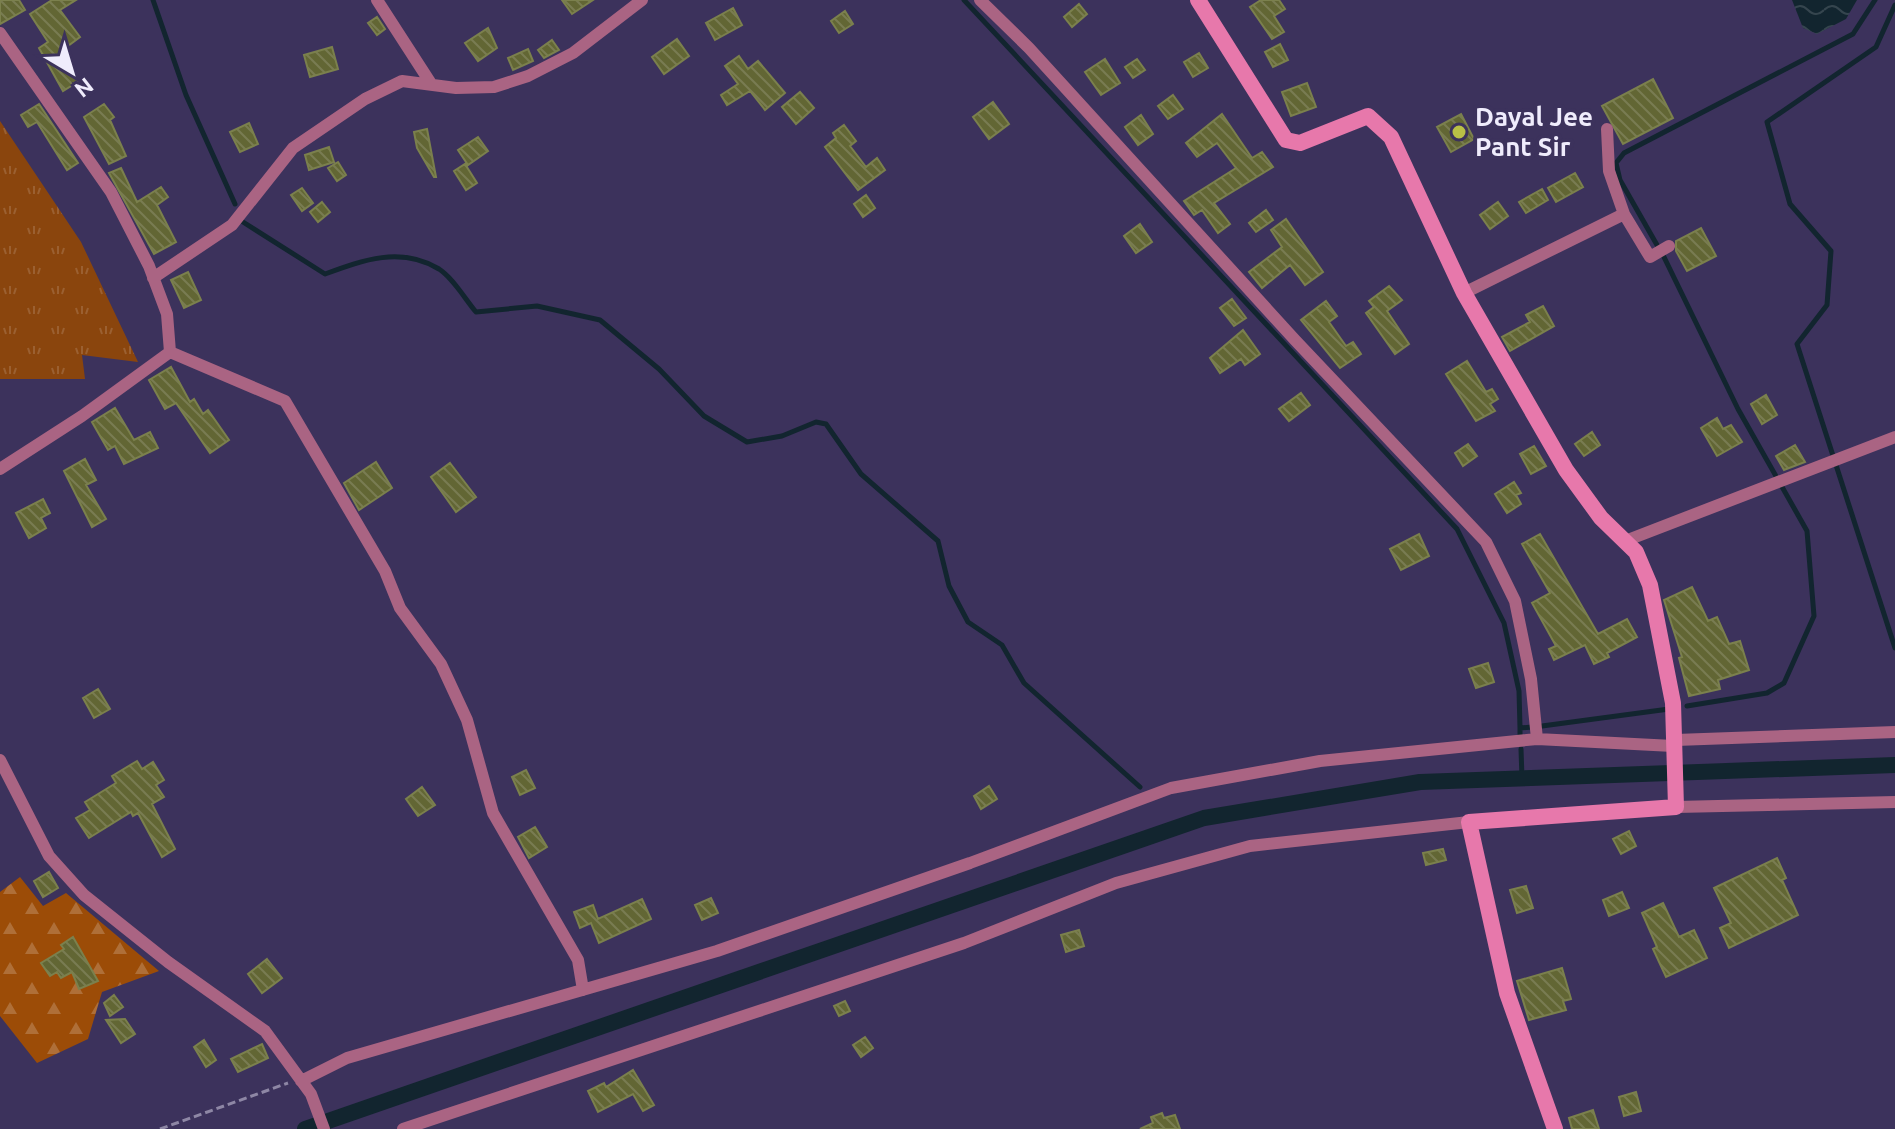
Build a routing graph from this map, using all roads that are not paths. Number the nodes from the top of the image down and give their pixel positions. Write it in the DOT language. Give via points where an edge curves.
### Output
graph roads {
  1 [pos="377,0"];
  2 [pos="642,0"];
  3 [pos="980,0"];
  4 [pos="1198,0"];
  5 [pos="0,33"];
  6 [pos="430,82"];
  7 [pos="1607,129"];
  8 [pos="1624,214"];
  9 [pos="1669,246"];
  10 [pos="153,278"];
  11 [pos="1464,293"];
  12 [pos="170,352"];
  13 [pos="1895,437"];
  14 [pos="0,469"];
  15 [pos="1625,541"];
  16 [pos="1895,732"];
  17 [pos="1537,739"];
  18 [pos="1675,750"];
  19 [pos="0,760"];
  20 [pos="1895,802"];
  21 [pos="1676,807"];
  22 [pos="1469,822"];
  23 [pos="583,990"];
  24 [pos="301,1081"];
  25 [pos="324,1129"];
  26 [pos="403,1129"];
  27 [pos="1555,1129"];
  1 -- 6 [label="street"];
  2 -- 6 [label="street" via="573,53 528,76 494,87"];
  3 -- 17 [label="street" via="1486,542 1515,601"];
  4 -- 11 [label="street" via="1286,140 1300,143 1368,116 1391,137"];
  5 -- 10 [label="street" via="111,192"];
  6 -- 10 [label="street" via="402,81 365,99 293,148 232,225"];
  7 -- 8 [label="street" via="1609,171"];
  8 -- 9 [label="street" via="1650,257"];
  8 -- 11 [label="street"];
  10 -- 12 [label="street" via="167,314"];
  11 -- 15 [label="street" via="1566,470"];
  12 -- 14 [label="street"];
  12 -- 23 [label="street" via="285,401 385,571 400,608 441,664 467,720 493,813 578,960"];
  13 -- 15 [label="street"];
  15 -- 18 [label="street" via="1636,552 1650,585 1673,703"];
  16 -- 18 [label="street"];
  17 -- 18 [label="street"];
  17 -- 23 [label="street" via="1320,761 1171,788 747,940"];
  18 -- 21 [label="street"];
  19 -- 24 [label="street" via="49,856 84,895 265,1031"];
  20 -- 21 [label="street"];
  21 -- 22 [label="street"];
  22 -- 26 [label="street" via="1250,846 1116,883 964,943"];
  22 -- 27 [label="street" via="1507,993"];
  23 -- 24 [label="street" via="347,1058"];
  24 -- 25 [label="street"];
}
